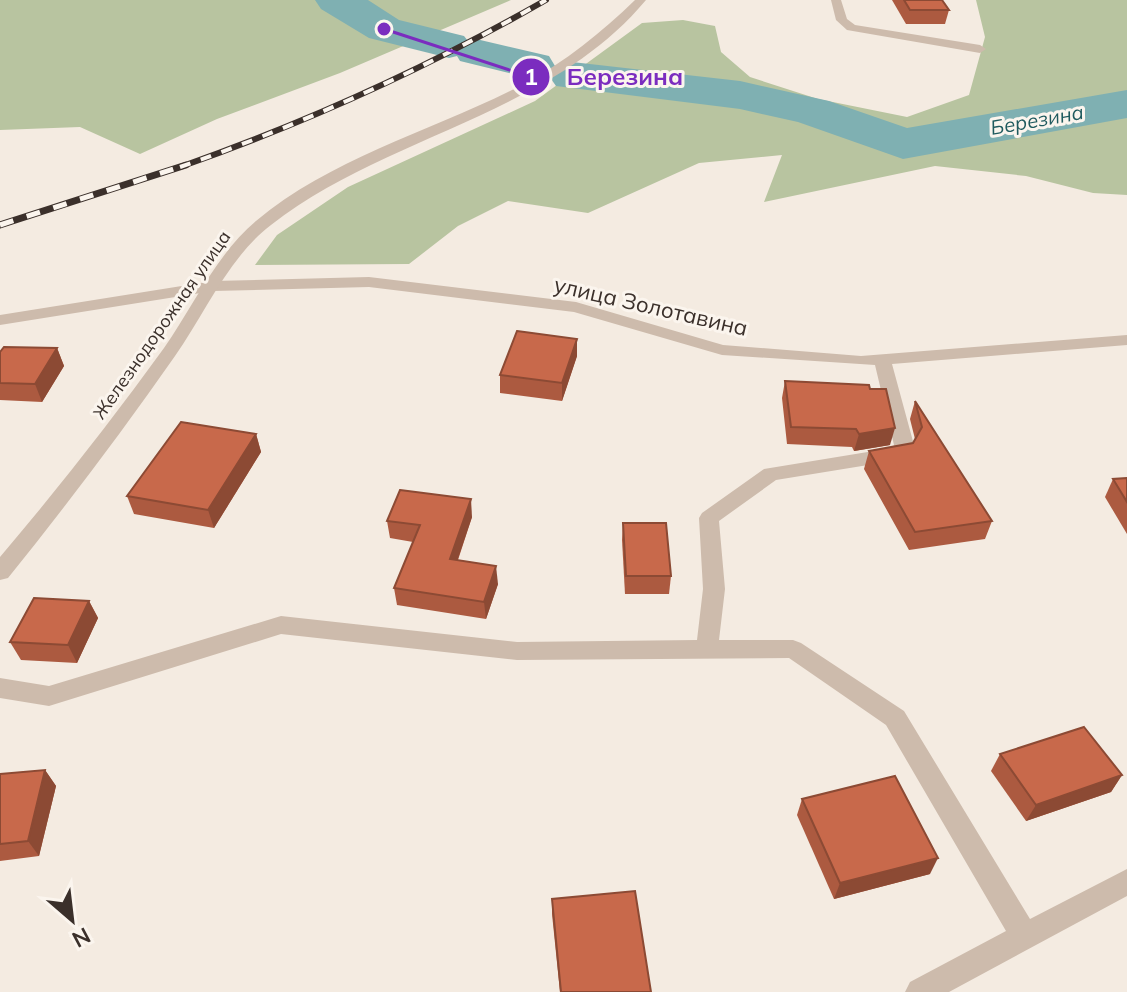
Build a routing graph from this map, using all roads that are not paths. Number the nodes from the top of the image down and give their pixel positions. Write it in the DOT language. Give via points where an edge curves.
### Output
graph roads {
  1 [pos="641,0"];
  2 [pos="836,0"];
  3 [pos="980,49"];
  4 [pos="213,286"];
  5 [pos="0,320"];
  6 [pos="1127,340"];
  7 [pos="882,359"];
  8 [pos="2,567"];
  9 [pos="707,650"];
  10 [pos="0,688"];
  11 [pos="1127,882"];
  12 [pos="1025,936"];
  13 [pos="920,992"];
  1 -- 4 [label="street, Железнодорожная улица" via="603,38 532,84 358,162 299,196 259,226"];
  2 -- 3 [label="street" via="842,20 851,28"];
  4 -- 5 [label="street, улица Золотавина"];
  4 -- 7 [label="street, улица Золотавина" via="369,282 576,307 722,350"];
  4 -- 8 [label="street, Железнодорожная улица" via="62,498"];
  6 -- 7 [label="street, улица Золотавина"];
  7 -- 9 [label="street" via="904,445 898,454 771,474 709,518 714,589"];
  9 -- 10 [label="street" via="517,651 281,625 49,696"];
  9 -- 12 [label="street" via="793,649 895,718"];
  11 -- 12 [label="street"];
  12 -- 13 [label="street"];
}
